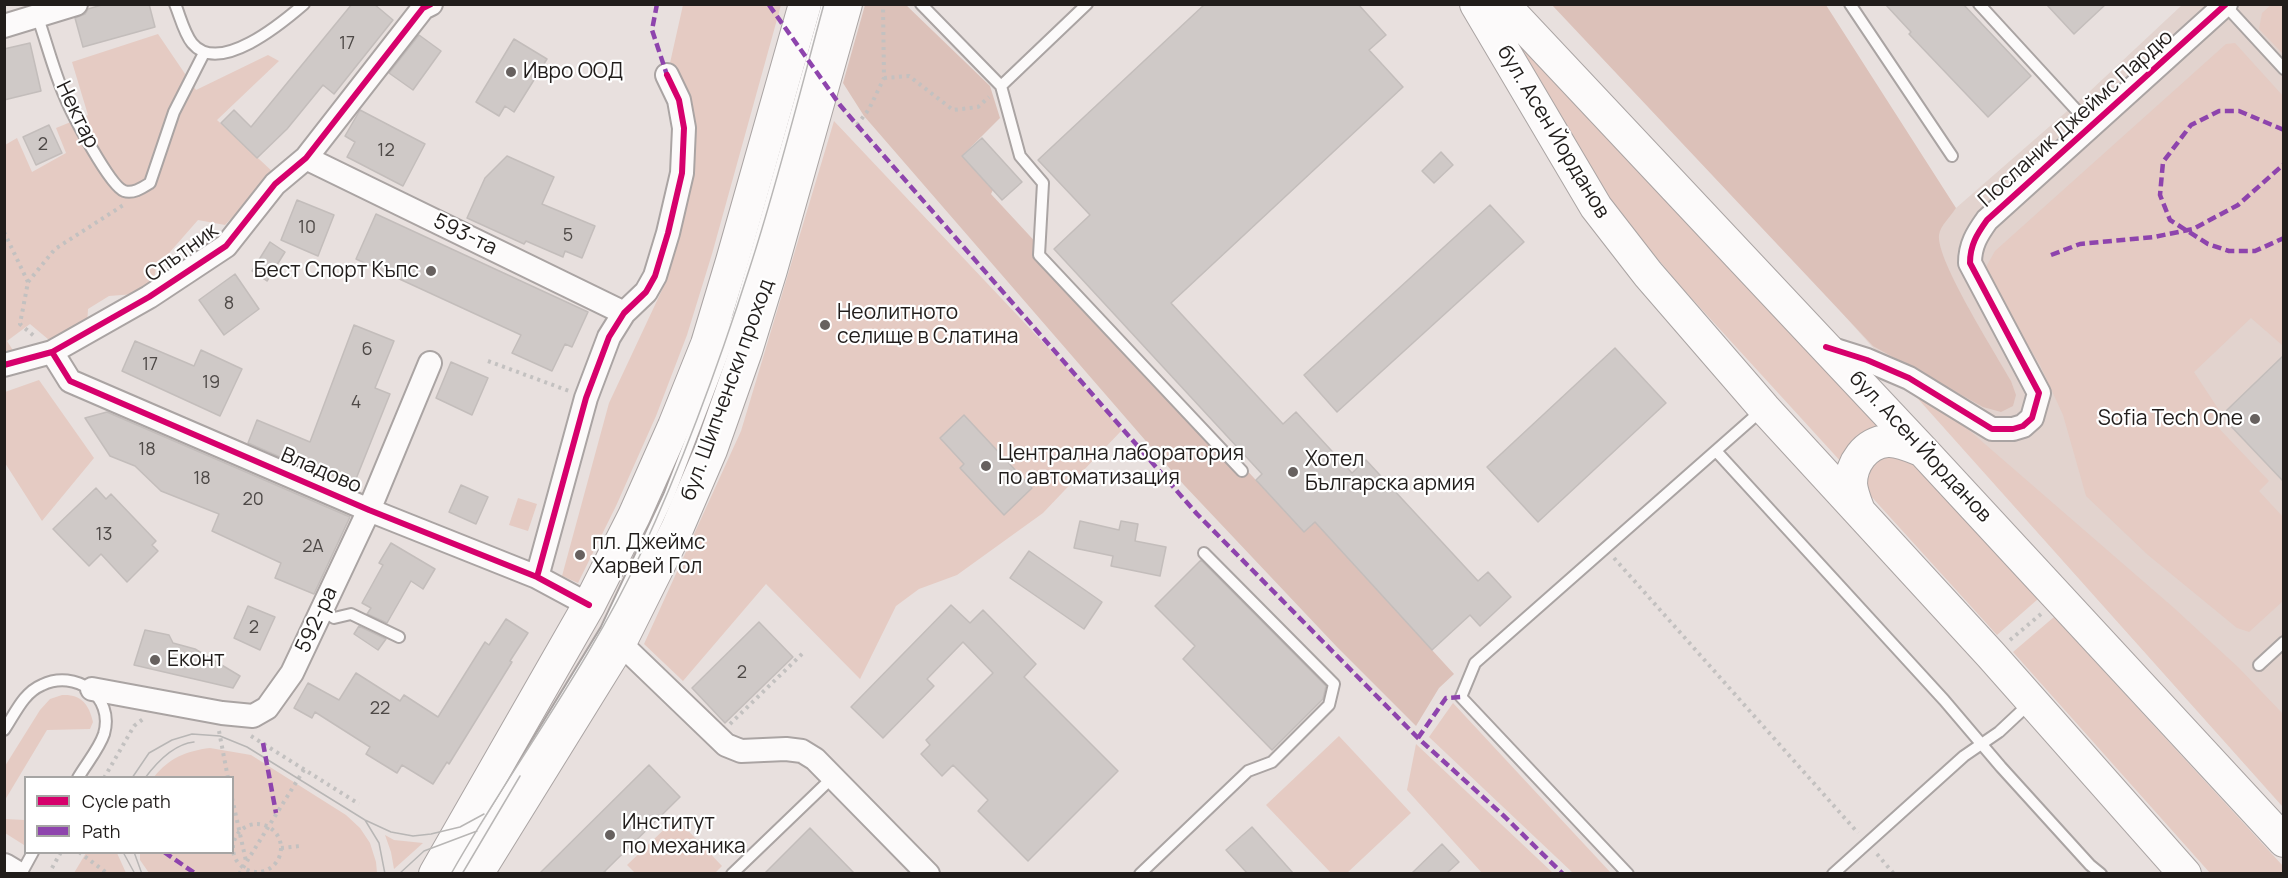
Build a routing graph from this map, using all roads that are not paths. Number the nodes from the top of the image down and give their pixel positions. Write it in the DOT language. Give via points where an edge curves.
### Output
graph roads {
  1 [pos="76,4"];
  2 [pos="176,4"];
  3 [pos="304,4"];
  4 [pos="805,4"];
  5 [pos="827,4"];
  6 [pos="846,4"];
  7 [pos="921,4"];
  8 [pos="1087,4"];
  9 [pos="1476,4"];
  10 [pos="1503,4"];
  11 [pos="1850,4"];
  12 [pos="1979,4"];
  13 [pos="2226,5"];
  14 [pos="425,6"];
  15 [pos="38,18"];
  16 [pos="4,26"];
  17 [pos="204,52"];
  18 [pos="2283,69"];
  19 [pos="667,75"];
  20 [pos="1001,86"];
  21 [pos="2091,126"];
  22 [pos="1952,156"];
  23 [pos="306,158"];
  24 [pos="624,313"];
  25 [pos="52,352"];
  26 [pos="430,363"];
  27 [pos="4,366"];
  28 [pos="1860,368"];
  29 [pos="1764,408"];
  30 [pos="1716,451"];
  31 [pos="1923,451"];
  32 [pos="1242,471"];
  33 [pos="369,510"];
  34 [pos="1859,511"];
  35 [pos="1204,553"];
  36 [pos="537,578"];
  37 [pos="589,605"];
  38 [pos="322,609"];
  39 [pos="399,637"];
  40 [pos="2283,642"];
  41 [pos="620,643"];
  42 [pos="2259,665"];
  43 [pos="92,689"];
  44 [pos="2032,702"];
  45 [pos="4,730"];
  46 [pos="1982,744"];
  47 [pos="79,776"];
  48 [pos="833,777"];
  49 [pos="2283,841"];
  50 [pos="32,854"];
  51 [pos="4,868"];
  52 [pos="14,873"];
  53 [pos="21,873"];
  54 [pos="435,873"];
  55 [pos="457,873"];
  56 [pos="477,873"];
  57 [pos="732,873"];
  58 [pos="928,873"];
  59 [pos="1140,873"];
  60 [pos="1628,873"];
  61 [pos="1833,873"];
  62 [pos="2101,873"];
  63 [pos="2185,873"];
  1 -- 15 [label="street"];
  2 -- 17 [label="lane" via="192,43"];
  3 -- 17 [label="lane" via="252,43 222,53"];
  4 -- 37 [label="main road, бул. Шипченски проход" via="707,344 634,516"];
  5 -- 55 [label="lane" via="738,315 669,496 606,630"];
  6 -- 41 [label="main road, бул. Шипченски проход" via="746,351 711,450 677,530"];
  7 -- 20 [label="lane"];
  8 -- 20 [label="lane"];
  9 -- 29 [label="main road, бул. Асен Йорданов" via="1596,207 1648,274"];
  10 -- 28 [label="main road, бул. Асен Йорданов" via="1826,347"];
  11 -- 22 [label="lane"];
  12 -- 21 [label="lane"];
  13 -- 18 [label="lane"];
  13 -- 21 [label="street, Посланик Джеймс Пардю"];
  14 -- 23 [label="street, Спътник"];
  15 -- 16 [label="street"];
  15 -- 17 [label="lane, Нектар" via="65,98 106,172 127,192 150,183 174,112"];
  19 -- 24 [label="street" via="679,100 684,128 682,173 655,276 646,292"];
  20 -- 32 [label="lane" via="1020,156 1043,183 1039,255"];
  21 -- 28 [label="street, Посланик Джеймс Пардю" via="1988,220 1970,249 1970,263 2039,393 2032,418 2013,429 1992,429 1909,378"];
  23 -- 24 [label="street, 593-та"];
  23 -- 25 [label="street, Спътник" via="275,184 226,246 149,297"];
  24 -- 36 [label="street" via="609,337 586,398"];
  25 -- 27 [label="street, Спътник"];
  25 -- 33 [label="street, Владово" via="69,381"];
  26 -- 33 [label="street, 592-ра"];
  28 -- 31 [label="main road, бул. Асен Йорданов"];
  29 -- 30 [label="lane"];
  29 -- 34 [label="main road, бул. Асен Йорданов"];
  30 -- 46 [label="lane"];
  30 -- 60 [label="lane" via="1475,663 1461,696"];
  31 -- 34 [label="main road" via="1886,441 1863,452 1851,479"];
  31 -- 49 [label="main road, бул. Асен Йорданов"];
  33 -- 36 [label="street, Владово"];
  33 -- 38 [label="street, 592-ра"];
  34 -- 44 [label="main road, бул. Асен Йорданов"];
  35 -- 59 [label="lane" via="1334,684 1329,705 1272,762 1248,771"];
  36 -- 37 [label="street, Владово"];
  37 -- 54 [label="main road, бул. Шипченски проход"];
  38 -- 39 [label="lane" via="334,618 351,614"];
  38 -- 43 [label="street, 592-ра" via="292,673 267,708 253,716"];
  40 -- 42 [label="lane"];
  41 -- 48 [label="street" via="726,745 741,752 802,751"];
  41 -- 56 [label="main road, бул. Шипченски проход"];
  43 -- 45 [label="lane" via="77,682 57,680 41,685 26,696"];
  43 -- 47 [label="lane" via="105,716 104,733"];
  44 -- 46 [label="lane"];
  44 -- 63 [label="main road, бул. Асен Йорданов"];
  46 -- 61 [label="lane"];
  46 -- 62 [label="lane"];
  48 -- 57 [label="lane"];
  48 -- 58 [label="street"];
  50 -- 53 [label="lane"];
  51 -- 52 [label="street"];
}
